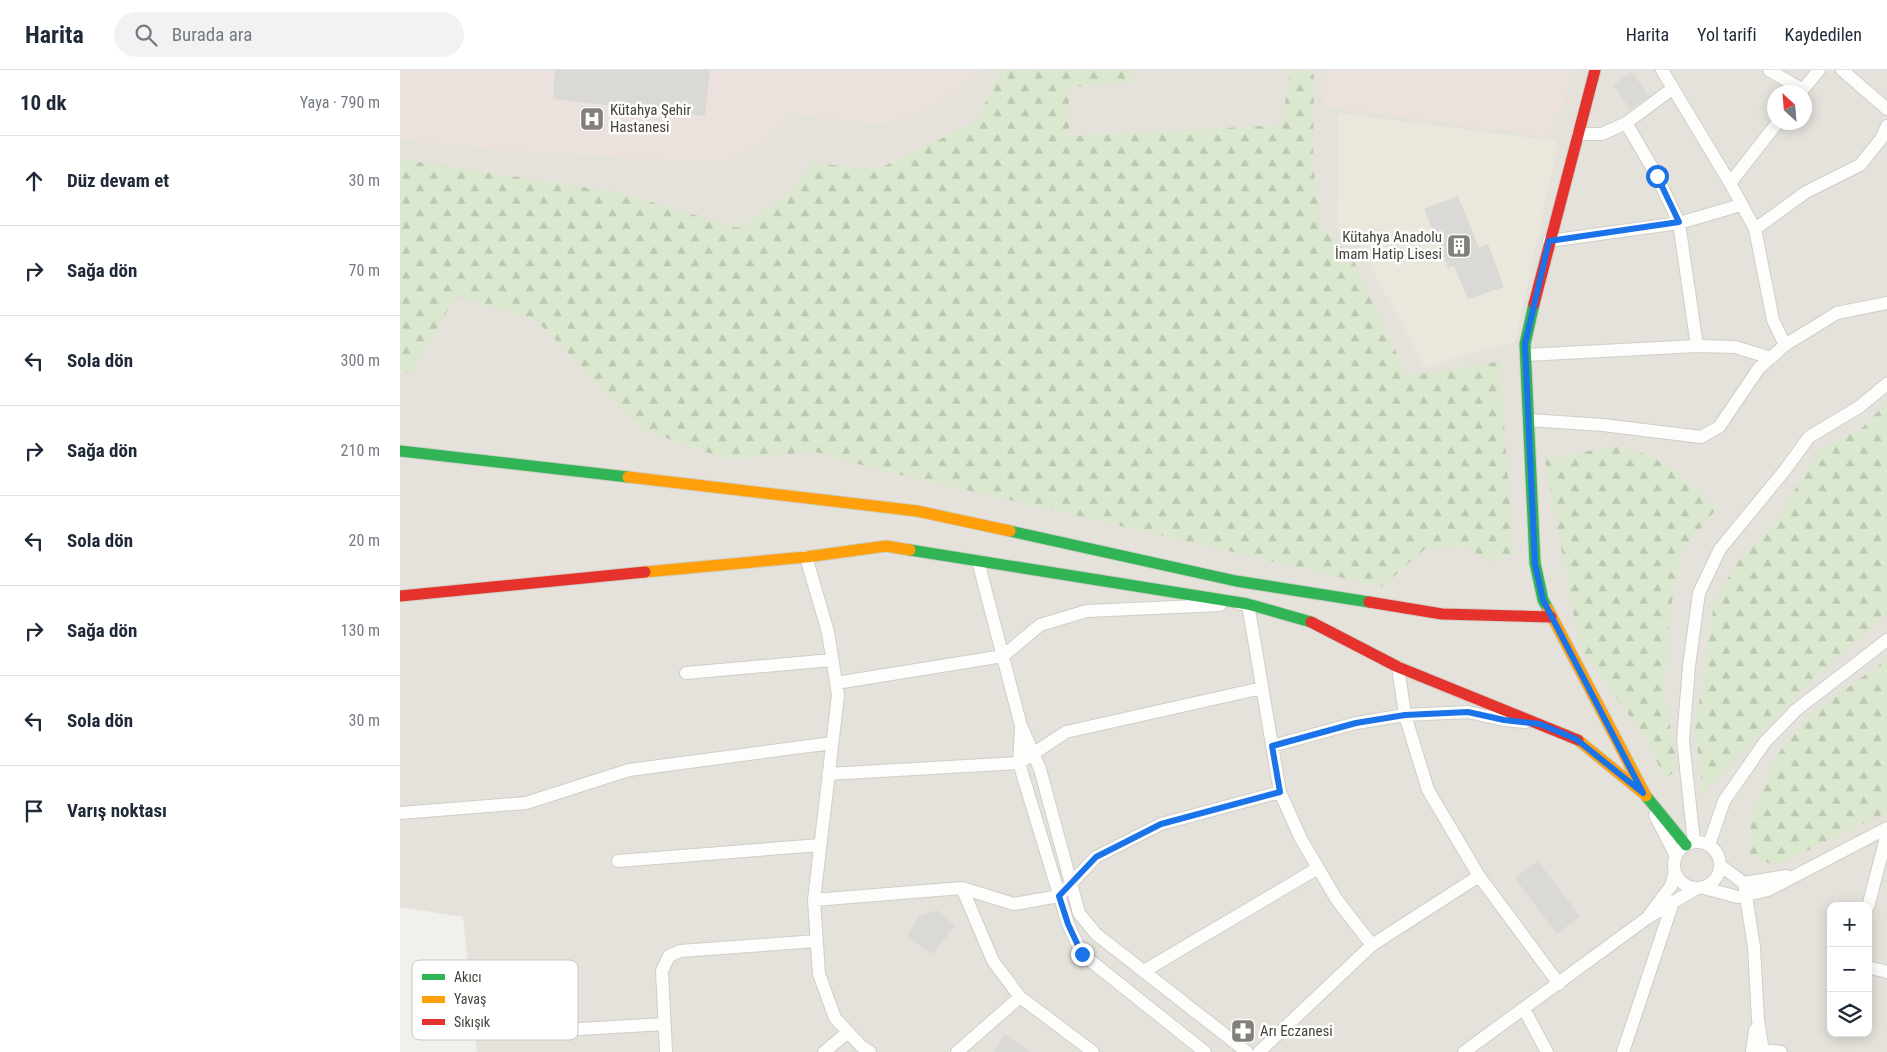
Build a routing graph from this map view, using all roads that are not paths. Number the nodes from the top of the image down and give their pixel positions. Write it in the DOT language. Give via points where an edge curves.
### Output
graph roads {
  1 [pos="1595,70"];
  2 [pos="1662,70"];
  3 [pos="1769,70"];
  4 [pos="1820,70"];
  5 [pos="1842,70"];
  6 [pos="1793,85"];
  7 [pos="1807,85"];
  8 [pos="1672,89"];
  9 [pos="1887,109"];
  10 [pos="1626,123"];
  11 [pos="1886,129"];
  12 [pos="1772,130"];
  13 [pos="1578,134"];
  14 [pos="1730,183"];
  15 [pos="1742,204"];
  16 [pos="1679,222"];
  17 [pos="1755,229"];
  18 [pos="1549,241"];
  19 [pos="1887,303"];
  20 [pos="1784,345"];
  21 [pos="1697,346"];
  22 [pos="1526,355"];
  23 [pos="1770,358"];
  24 [pos="1887,384"];
  25 [pos="1529,420"];
  26 [pos="400,451"];
  27 [pos="806,557"];
  28 [pos="978,561"];
  29 [pos="400,596"];
  30 [pos="1248,604"];
  31 [pos="1551,617"];
  32 [pos="1887,640"];
  33 [pos="1003,656"];
  34 [pos="832,660"];
  35 [pos="1398,667"];
  36 [pos="686,673"];
  37 [pos="836,682"];
  38 [pos="1262,688"];
  39 [pos="1405,715"];
  40 [pos="1540,724"];
  41 [pos="1021,726"];
  42 [pos="832,743"];
  43 [pos="1272,746"];
  44 [pos="1033,754"];
  45 [pos="1019,763"];
  46 [pos="828,774"];
  47 [pos="1280,792"];
  48 [pos="1643,793"];
  49 [pos="400,813"];
  50 [pos="1887,828"];
  51 [pos="1887,834"];
  52 [pos="1690,843"];
  53 [pos="820,845"];
  54 [pos="1709,845"];
  55 [pos="1676,856"];
  56 [pos="618,861"];
  57 [pos="1721,866"];
  58 [pos="1318,868"];
  59 [pos="1675,872"];
  60 [pos="1800,872"];
  61 [pos="1479,876"];
  62 [pos="1744,883"];
  63 [pos="1071,885"];
  64 [pos="962,888"];
  65 [pos="1700,888"];
  66 [pos="1059,896"];
  67 [pos="1746,896"];
  68 [pos="814,900"];
  69 [pos="1869,902"];
  70 [pos="1672,904"];
  71 [pos="1647,918"];
  72 [pos="817,941"];
  73 [pos="1372,945"];
  74 [pos="1872,968"];
  75 [pos="1144,971"];
  76 [pos="1887,972"];
  77 [pos="1559,984"];
  78 [pos="1020,997"];
  79 [pos="1524,1009"];
  80 [pos="664,1024"];
  81 [pos="578,1029"];
  82 [pos="848,1032"];
  83 [pos="1622,1049"];
  84 [pos="1759,1051"];
  85 [pos="666,1052"];
  86 [pos="824,1052"];
  87 [pos="870,1052"];
  88 [pos="957,1052"];
  89 [pos="1093,1052"];
  90 [pos="1205,1052"];
  91 [pos="1248,1052"];
  92 [pos="1259,1052"];
  93 [pos="1464,1052"];
  94 [pos="1547,1052"];
  95 [pos="1781,1052"];
  1 -- 13 [label="street"];
  2 -- 8 [label="street"];
  3 -- 6 [label="street"];
  4 -- 7 [label="street"];
  5 -- 9 [label="street"];
  8 -- 10 [label="street"];
  8 -- 14 [label="street"];
  10 -- 13 [label="street" via="1602,134"];
  10 -- 16 [label="street"];
  11 -- 17 [label="street" via="1860,165 1806,192"];
  12 -- 14 [label="street"];
  13 -- 18 [label="street"];
  14 -- 15 [label="street"];
  15 -- 16 [label="street"];
  15 -- 17 [label="street"];
  16 -- 18 [label="street"];
  16 -- 21 [label="street"];
  17 -- 20 [label="street" via="1773,320"];
  18 -- 22 [label="street" via="1525,344"];
  19 -- 20 [label="street" via="1837,313"];
  20 -- 23 [label="street"];
  21 -- 22 [label="street"];
  21 -- 23 [label="street" via="1735,347"];
  22 -- 25 [label="street"];
  23 -- 25 [label="street" via="1759,368 1719,427 1701,437"];
  24 -- 52 [label="street" via="1810,437 1720,548 1699,593 1683,740"];
  25 -- 31 [label="street" via="1535,564 1543,600"];
  26 -- 31 [label="street" via="917,511 1236,581 1442,614"];
  27 -- 28 [label="street" via="886,546"];
  27 -- 29 [label="street"];
  27 -- 34 [label="street" via="828,632"];
  28 -- 30 [label="street"];
  28 -- 33 [label="street"];
  30 -- 33 [label="street" via="1087,611 1040,626"];
  30 -- 35 [label="street" via="1316,623"];
  30 -- 38 [label="street"];
  31 -- 48 [label="street"];
  32 -- 54 [label="street" via="1796,710 1765,742 1724,800"];
  33 -- 37 [label="street"];
  33 -- 41 [label="street"];
  34 -- 36 [label="street"];
  34 -- 37 [label="street"];
  35 -- 39 [label="street"];
  35 -- 40 [label="street"];
  37 -- 42 [label="street" via="838,695"];
  38 -- 43 [label="street"];
  38 -- 44 [label="street" via="1066,732"];
  39 -- 40 [label="street" via="1468,712"];
  39 -- 43 [label="street" via="1356,723"];
  39 -- 61 [label="street" via="1428,790"];
  40 -- 48 [label="street" via="1576,739"];
  41 -- 44 [label="street"];
  41 -- 45 [label="street"];
  42 -- 46 [label="street"];
  42 -- 49 [label="street" via="628,770 526,803"];
  43 -- 47 [label="street"];
  44 -- 45 [label="street"];
  44 -- 63 [label="street"];
  45 -- 46 [label="street"];
  45 -- 66 [label="street"];
  46 -- 53 [label="street"];
  47 -- 58 [label="street"];
  47 -- 63 [label="street" via="1161,824 1096,857"];
  48 -- 52 [label="street"];
  48 -- 55 [label="street"];
  50 -- 60 [label="street"];
  51 -- 69 [label="street"];
  52 -- 54 [label="street"];
  52 -- 55 [label="street"];
  53 -- 56 [label="street"];
  53 -- 68 [label="street"];
  54 -- 57 [label="street" via="1717,853"];
  55 -- 59 [label="street"];
  57 -- 62 [label="street"];
  57 -- 65 [label="street" via="1716,880"];
  58 -- 73 [label="street" via="1337,900"];
  58 -- 75 [label="street"];
  59 -- 65 [label="street" via="1683,884"];
  59 -- 71 [label="street" via="1671,886"];
  60 -- 62 [label="street"];
  60 -- 67 [label="street" via="1768,890"];
  61 -- 73 [label="street"];
  61 -- 77 [label="street"];
  62 -- 67 [label="street"];
  63 -- 66 [label="street"];
  63 -- 75 [label="street" via="1079,912 1096,934"];
  64 -- 66 [label="street" via="1014,904"];
  64 -- 68 [label="street"];
  64 -- 78 [label="street" via="993,961"];
  65 -- 67 [label="street"];
  65 -- 70 [label="street"];
  66 -- 90 [label="street" via="1082,954"];
  67 -- 84 [label="street" via="1754,947"];
  68 -- 72 [label="street"];
  70 -- 71 [label="street"];
  70 -- 83 [label="street"];
  71 -- 77 [label="street"];
  72 -- 80 [label="street" via="680,951 669,956 662,971"];
  72 -- 82 [label="street" via="819,974 835,1018"];
  73 -- 92 [label="street"];
  74 -- 76 [label="street"];
  75 -- 91 [label="street"];
  77 -- 79 [label="street"];
  78 -- 88 [label="street"];
  78 -- 89 [label="street"];
  79 -- 93 [label="street"];
  79 -- 94 [label="street"];
  80 -- 81 [label="street"];
  80 -- 85 [label="street"];
  82 -- 86 [label="street"];
  82 -- 87 [label="street"];
  84 -- 95 [label="street"];
}
